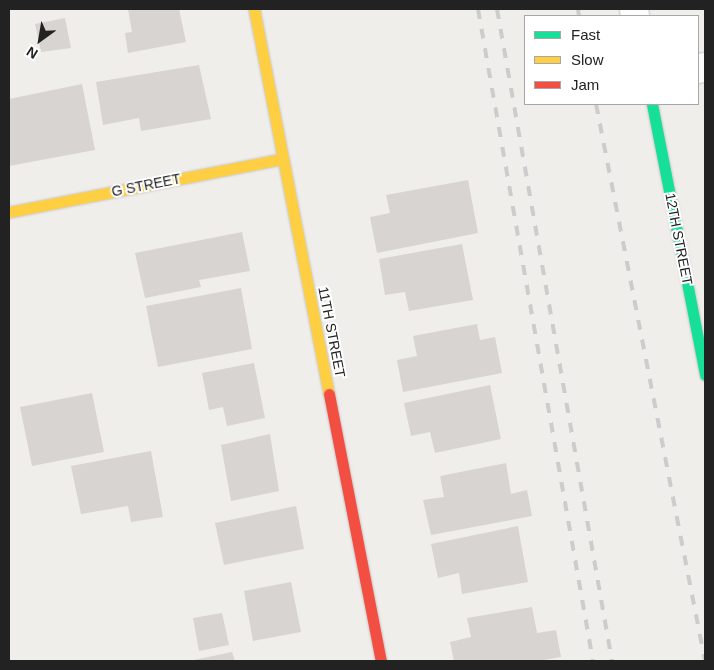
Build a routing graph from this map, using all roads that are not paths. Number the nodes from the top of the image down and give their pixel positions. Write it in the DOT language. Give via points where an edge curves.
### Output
graph roads {
  1 [pos="254,9"];
  2 [pos="652,105"];
  3 [pos="282,159"];
  4 [pos="9,212"];
  5 [pos="705,375"];
  6 [pos="382,661"];
  1 -- 3 [label="street, 11TH STREET"];
  2 -- 5 [label="street, 12TH STREET"];
  3 -- 4 [label="street, G STREET"];
  3 -- 6 [label="street, 11TH STREET"];
}
